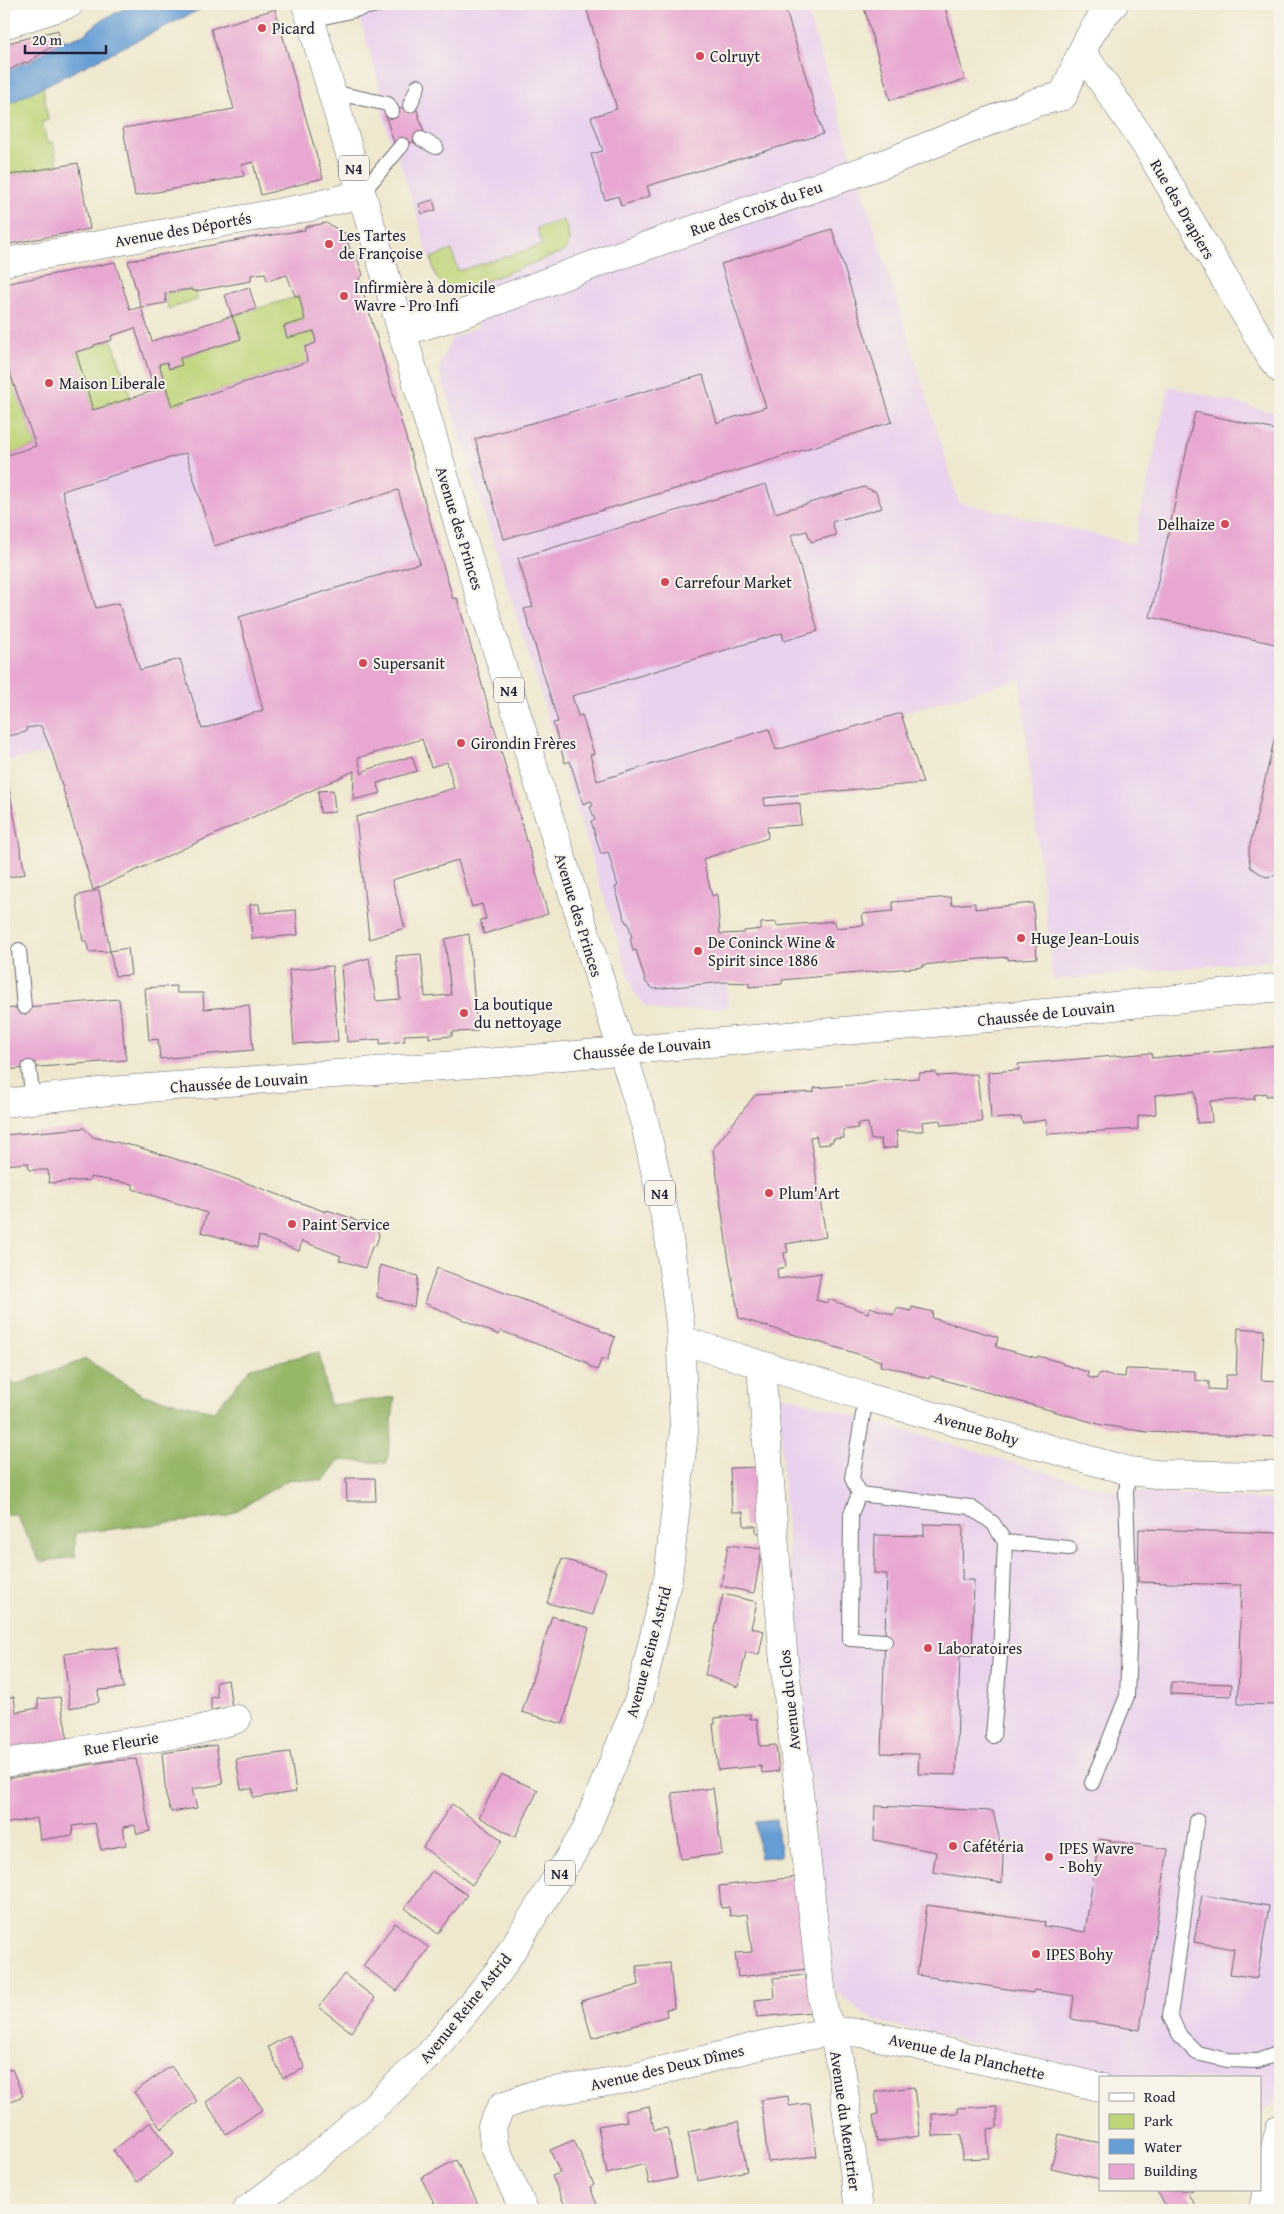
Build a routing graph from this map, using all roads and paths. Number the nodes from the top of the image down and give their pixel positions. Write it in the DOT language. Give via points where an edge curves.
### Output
graph roads {
  1 [pos="69,4"];
  2 [pos="381,4"];
  3 [pos="1114,4"];
  4 [pos="308,12"];
  5 [pos="4,25"];
  6 [pos="1082,52"];
  7 [pos="418,86"];
  8 [pos="332,92"];
  9 [pos="410,105"];
  10 [pos="392,111"];
  11 [pos="421,140"];
  12 [pos="402,145"];
  13 [pos="436,147"];
  14 [pos="361,194"];
  15 [pos="4,262"];
  16 [pos="402,332"];
  17 [pos="1280,368"];
  18 [pos="19,950"];
  19 [pos="1280,987"];
  20 [pos="24,1007"];
  21 [pos="622,1050"];
  22 [pos="29,1068"];
  23 [pos="33,1100"];
  24 [pos="4,1103"];
  25 [pos="682,1340"];
  26 [pos="761,1366"];
  27 [pos="866,1397"];
  28 [pos="1129,1471"];
  29 [pos="1280,1476"];
  30 [pos="859,1494"];
  31 [pos="1004,1542"];
  32 [pos="1069,1548"];
  33 [pos="884,1641"];
  34 [pos="237,1719"];
  35 [pos="993,1736"];
  36 [pos="4,1763"];
  37 [pos="1092,1783"];
  38 [pos="1197,1821"];
  39 [pos="833,2031"];
  40 [pos="1280,2053"];
  41 [pos="1099,2087"];
  42 [pos="1273,2128"];
  43 [pos="247,2210"];
  44 [pos="524,2210"];
  45 [pos="859,2210"];
  46 [pos="1263,2210"];
  1 -- 5 [label="street"];
  2 -- 4 [label="lane"];
  3 -- 6 [label="street, Rue des Croix du Feu" via="1102,15"];
  4 -- 8 [label="street, Avenue des Princes / N4"];
  6 -- 16 [label="street, Rue des Croix du Feu" via="1063,96 1037,102 886,163 606,260 462,314"];
  6 -- 17 [label="street, Rue des Drapiers" via="1147,147 1266,350"];
  7 -- 9 [label="lane"];
  8 -- 10 [label="lane" via="388,104"];
  8 -- 14 [label="street, Avenue des Princes / N4"];
  11 -- 13 [label="lane"];
  12 -- 14 [label="lane"];
  14 -- 15 [label="street, Avenue des Déportés" via="310,207"];
  14 -- 16 [label="street, Avenue des Princes / N4"];
  16 -- 21 [label="street, Avenue des Princes / N4" via="470,564"];
  18 -- 20 [label="lane"];
  19 -- 21 [label="street, Chaussée de Louvain" via="1070,1011"];
  21 -- 23 [label="street, Chaussée de Louvain" via="108,1091"];
  21 -- 25 [label="street, Avenue Reine Astrid / N4" via="645,1124 668,1231"];
  22 -- 23 [label="lane"];
  23 -- 24 [label="street, Chaussée de Louvain"];
  25 -- 26 [label="street, Avenue Bohy"];
  25 -- 43 [label="street, Avenue Reine Astrid / N4" via="684,1432 668,1578 639,1699 584,1834 499,1971 430,2054 361,2119"];
  26 -- 27 [label="street, Avenue Bohy"];
  26 -- 39 [label="street, Avenue du Clos" via="783,1651 824,2013"];
  27 -- 28 [label="street, Avenue Bohy"];
  27 -- 30 [label="lane" via="852,1478"];
  28 -- 29 [label="street, Avenue Bohy"];
  28 -- 37 [label="lane" via="1126,1491 1130,1624 1127,1696"];
  30 -- 31 [label="lane" via="970,1507 993,1523"];
  30 -- 33 [label="lane" via="851,1514 850,1639"];
  31 -- 32 [label="lane"];
  31 -- 35 [label="lane"];
  34 -- 36 [label="street, Rue Fleurie" via="195,1730"];
  38 -- 40 [label="lane" via="1170,2016 1180,2036 1197,2053 1227,2060 1257,2061"];
  39 -- 41 [label="street, Avenue de la Planchette" via="862,2033 948,2050"];
  39 -- 44 [label="street, Avenue des Deux Dîmes" via="762,2044 632,2078 536,2094 502,2106 492,2126 494,2145"];
  39 -- 45 [label="street, Avenue du Menetrier" via="842,2074"];
  42 -- 46 [label="street"];
}
